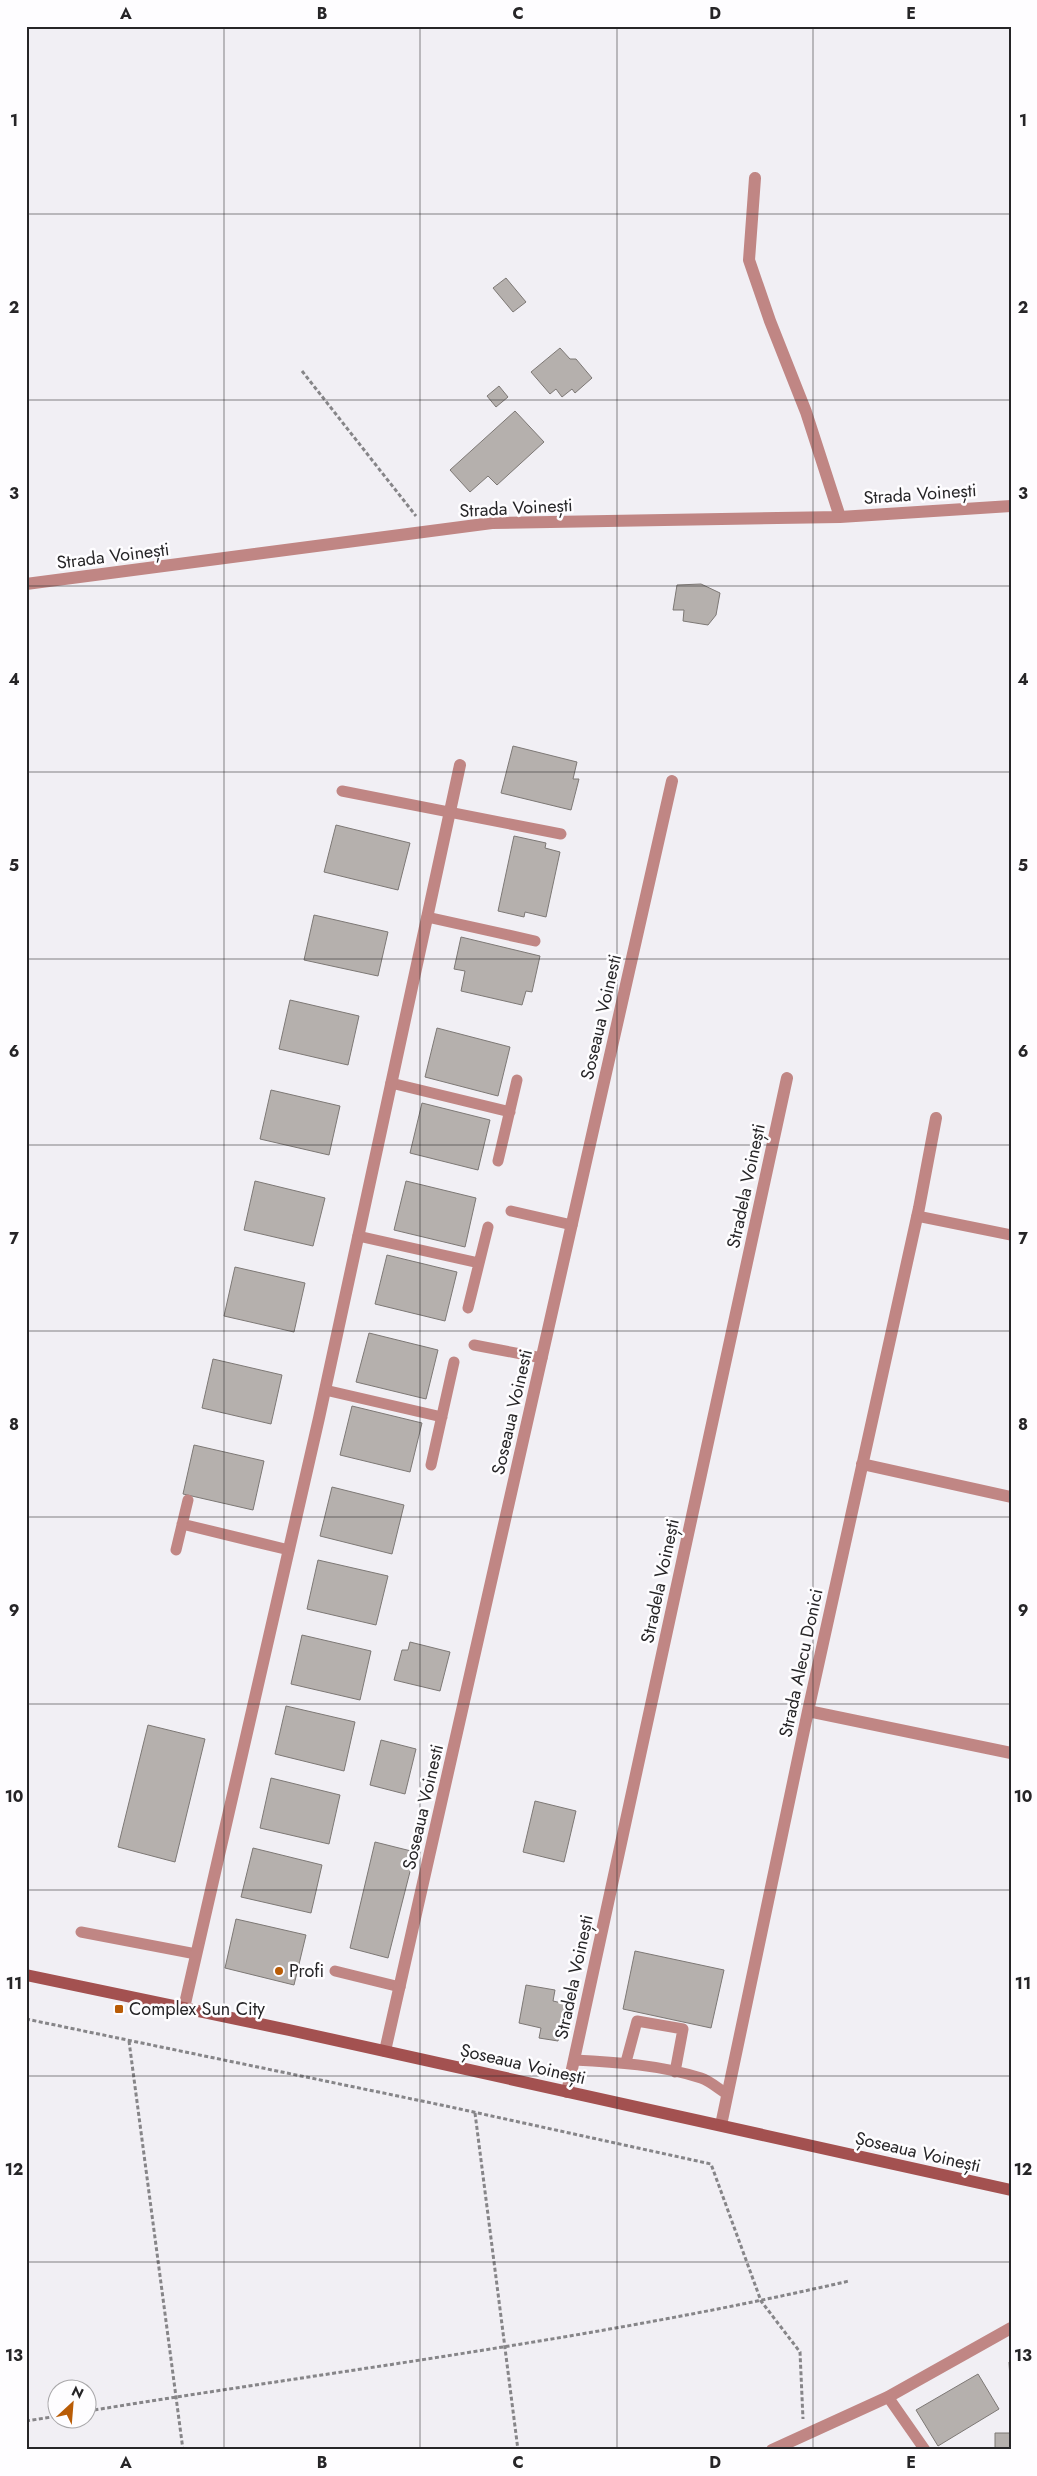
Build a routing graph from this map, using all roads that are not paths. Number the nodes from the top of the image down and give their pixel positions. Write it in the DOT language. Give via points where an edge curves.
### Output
graph roads {
  1 [pos="755,178"];
  2 [pos="1011,506"];
  3 [pos="840,517"];
  4 [pos="26,584"];
  5 [pos="460,765"];
  6 [pos="672,781"];
  7 [pos="342,790"];
  8 [pos="450,812"];
  9 [pos="561,834"];
  10 [pos="427,917"];
  11 [pos="535,941"];
  12 [pos="787,1078"];
  13 [pos="517,1080"];
  14 [pos="391,1083"];
  15 [pos="510,1112"];
  16 [pos="936,1118"];
  17 [pos="498,1161"];
  18 [pos="511,1211"];
  19 [pos="918,1212"];
  20 [pos="572,1225"];
  21 [pos="488,1226"];
  22 [pos="1011,1235"];
  23 [pos="358,1236"];
  24 [pos="479,1263"];
  25 [pos="468,1308"];
  26 [pos="474,1345"];
  27 [pos="542,1358"];
  28 [pos="454,1362"];
  29 [pos="325,1390"];
  30 [pos="442,1417"];
  31 [pos="862,1464"];
  32 [pos="431,1465"];
  33 [pos="1011,1497"];
  34 [pos="188,1500"];
  35 [pos="182,1524"];
  36 [pos="176,1550"];
  37 [pos="289,1550"];
  38 [pos="808,1711"];
  39 [pos="1011,1753"];
  40 [pos="81,1932"];
  41 [pos="196,1954"];
  42 [pos="335,1972"];
  43 [pos="26,1975"];
  44 [pos="400,1987"];
  45 [pos="184,2008"];
  46 [pos="386,2051"];
  47 [pos="574,2060"];
  48 [pos="626,2062"];
  49 [pos="675,2072"];
  50 [pos="567,2092"];
  51 [pos="727,2094"];
  52 [pos="721,2125"];
  53 [pos="1011,2190"];
  54 [pos="1011,2328"];
  55 [pos="888,2397"];
  56 [pos="772,2450"];
  57 [pos="925,2450"];
  1 -- 3 [label="street" via="749,260 806,412"];
  2 -- 3 [label="street, Strada Voinești"];
  3 -- 4 [label="street, Strada Voinești" via="492,524"];
  5 -- 8 [label="street"];
  6 -- 20 [label="street, Soseaua Voinesti"];
  7 -- 8 [label="lane"];
  8 -- 9 [label="lane"];
  8 -- 10 [label="street"];
  10 -- 11 [label="lane"];
  10 -- 14 [label="street"];
  12 -- 47 [label="street, Stradela Voinești"];
  13 -- 15 [label="lane"];
  14 -- 15 [label="lane"];
  14 -- 23 [label="street"];
  15 -- 17 [label="lane"];
  16 -- 19 [label="street, Strada Alecu Donici"];
  18 -- 20 [label="lane"];
  19 -- 22 [label="lane"];
  19 -- 31 [label="street, Strada Alecu Donici"];
  20 -- 27 [label="street, Soseaua Voinesti"];
  21 -- 24 [label="lane"];
  23 -- 24 [label="lane"];
  23 -- 29 [label="street"];
  24 -- 25 [label="lane"];
  26 -- 27 [label="lane"];
  27 -- 44 [label="street, Soseaua Voinesti"];
  28 -- 30 [label="lane"];
  29 -- 30 [label="lane"];
  29 -- 37 [label="street"];
  30 -- 32 [label="lane"];
  31 -- 33 [label="street"];
  31 -- 38 [label="street, Strada Alecu Donici"];
  34 -- 35 [label="lane"];
  35 -- 36 [label="lane"];
  35 -- 37 [label="lane"];
  37 -- 41 [label="street"];
  38 -- 39 [label="street"];
  38 -- 51 [label="street, Strada Alecu Donici"];
  40 -- 41 [label="lane"];
  41 -- 45 [label="street"];
  42 -- 44 [label="lane"];
  43 -- 45 [label="main road, Șoseaua Voinești"];
  44 -- 46 [label="street, Soseaua Voinesti"];
  45 -- 46 [label="main road, Șoseaua Voinești"];
  46 -- 50 [label="main road, Șoseaua Voinești"];
  47 -- 48 [label="lane"];
  47 -- 50 [label="street, Stradela Voinești"];
  48 -- 49 [label="lane"];
  48 -- 49 [label="lane" via="637,2021 683,2030"];
  49 -- 51 [label="lane" via="703,2078"];
  50 -- 52 [label="main road, Șoseaua Voinești"];
  51 -- 52 [label="street, Strada Alecu Donici"];
  52 -- 53 [label="main road, Șoseaua Voinești"];
  54 -- 55 [label="street"];
  55 -- 56 [label="street"];
  55 -- 57 [label="lane"];
}
